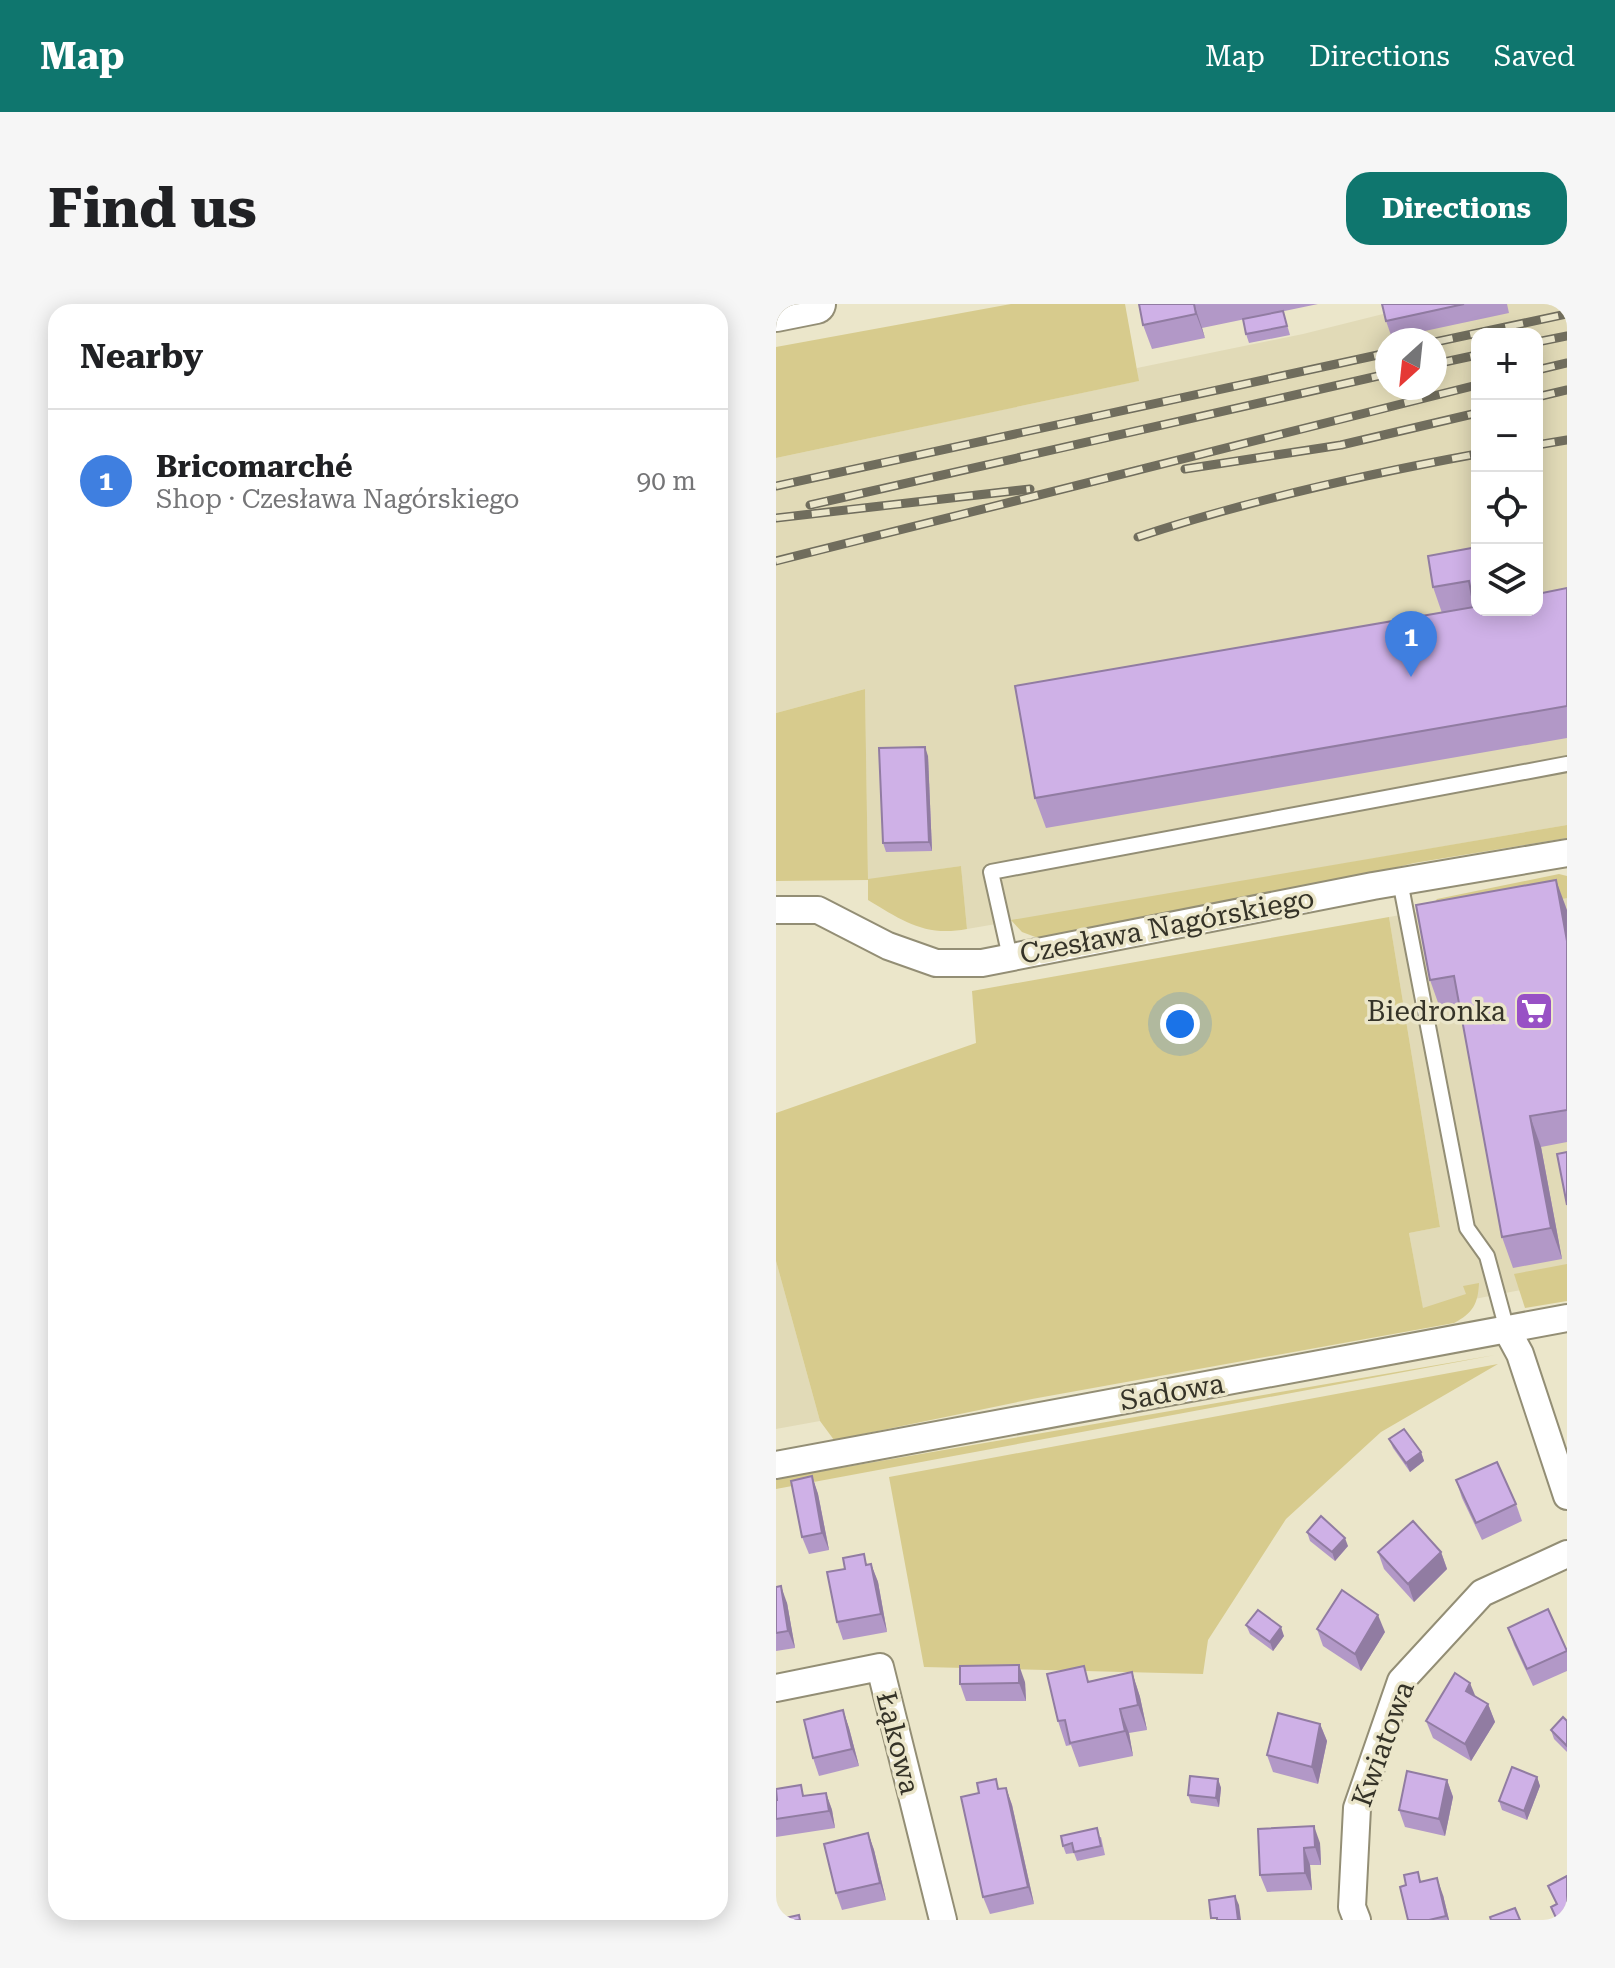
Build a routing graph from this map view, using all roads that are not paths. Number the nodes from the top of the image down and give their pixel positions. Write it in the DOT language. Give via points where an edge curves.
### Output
graph roads {
  1 [pos="816,304"];
  2 [pos="776,312"];
  3 [pos="1567,764"];
  4 [pos="1567,853"];
  5 [pos="1400,881"];
  6 [pos="776,910"];
  7 [pos="1010,957"];
  8 [pos="1567,1318"];
  9 [pos="1507,1330"];
  10 [pos="776,1465"];
  11 [pos="1567,1496"];
  12 [pos="1567,1554"];
  13 [pos="776,1688"];
  14 [pos="943,1920"];
  15 [pos="1357,1920"];
  1 -- 2 [label="street"];
  3 -- 7 [label="lane" via="991,872"];
  4 -- 5 [label="street, Czesława Nagórskiego"];
  5 -- 7 [label="street, Czesława Nagórskiego"];
  5 -- 9 [label="lane" via="1467,1228 1487,1256"];
  6 -- 7 [label="street, Czesława Nagórskiego" via="818,910 888,946 936,963"];
  8 -- 9 [label="street, Sadowa"];
  9 -- 10 [label="street, Sadowa"];
  9 -- 11 [label="street" via="1520,1354"];
  12 -- 15 [label="street, Kwiatowa" via="1482,1593 1401,1681 1357,1808 1352,1907"];
  13 -- 14 [label="street, Łąkowa" via="880,1667"];
}
